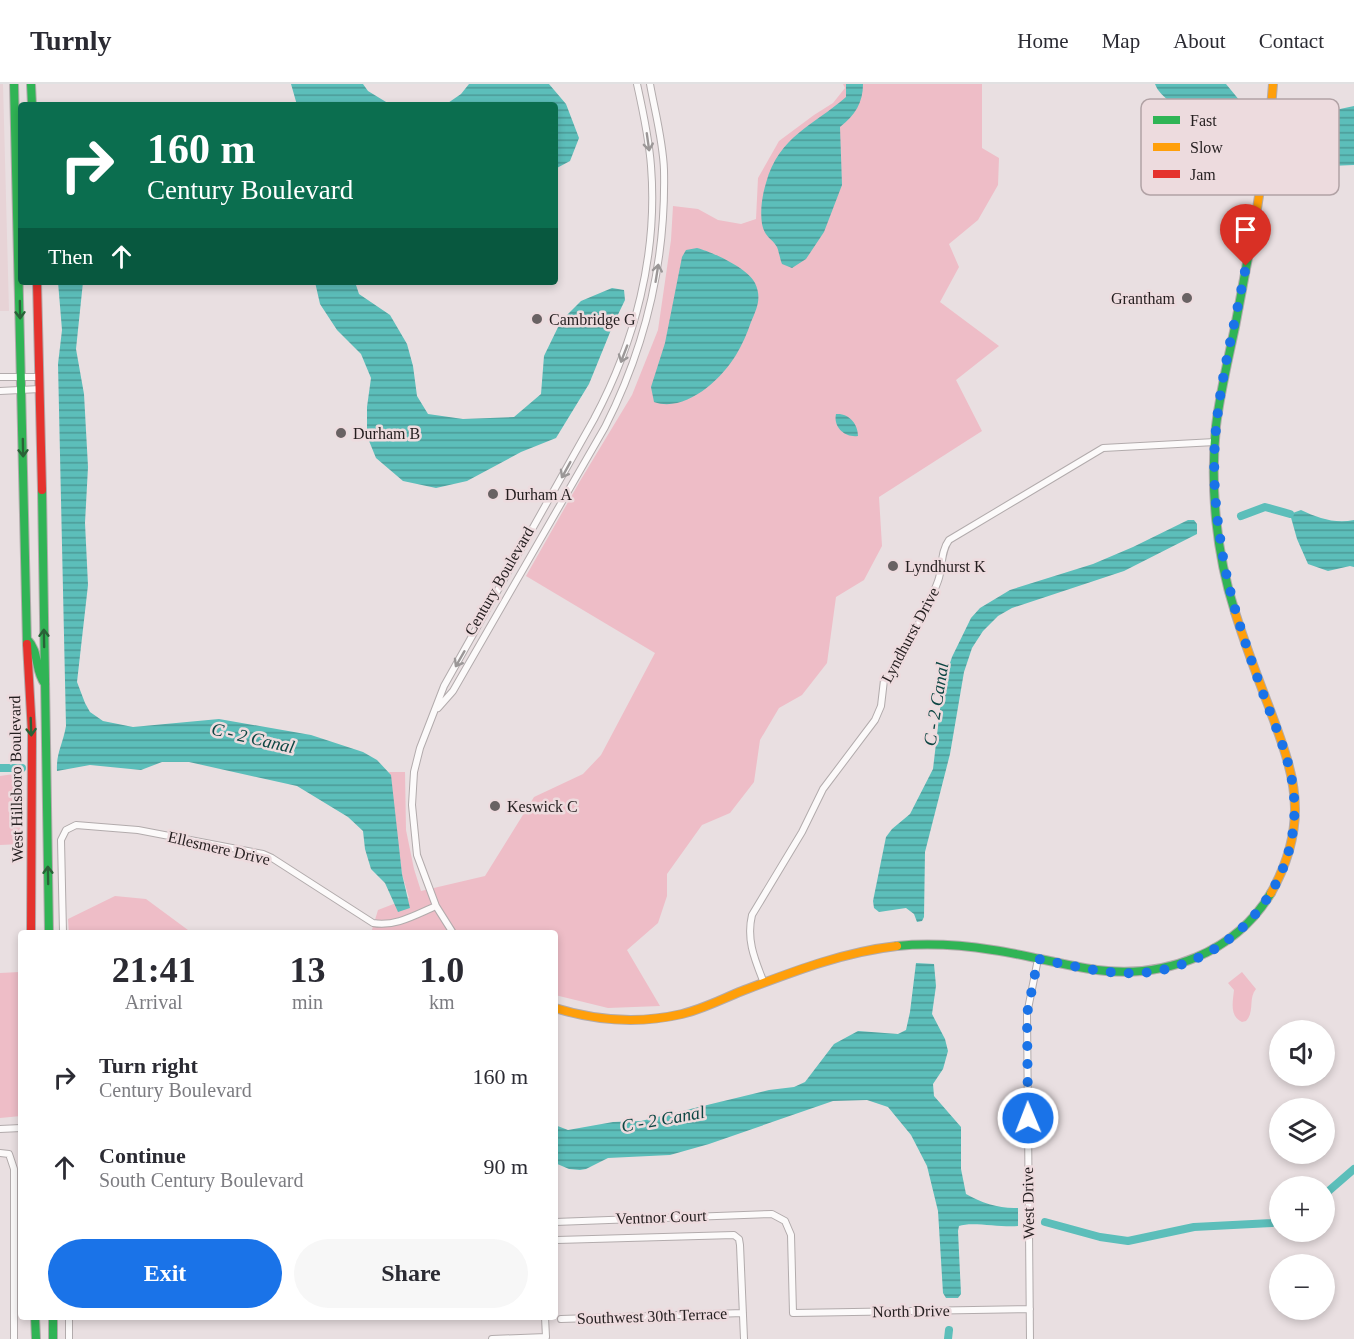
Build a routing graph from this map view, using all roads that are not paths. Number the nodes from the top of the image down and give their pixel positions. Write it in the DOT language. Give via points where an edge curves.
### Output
graph roads {
  1 [pos="14,84"];
  2 [pos="638,84"];
  3 [pos="650,84"];
  4 [pos="1273,84"];
  5 [pos="30,87"];
  6 [pos="1272,99"];
  7 [pos="32,102"];
  8 [pos="1259,195"];
  9 [pos="18,230"];
  10 [pos="20,285"];
  11 [pos="37,285"];
  12 [pos="22,376"];
  13 [pos="0,377"];
  14 [pos="39,377"];
  15 [pos="40,389"];
  16 [pos="22,390"];
  17 [pos="0,391"];
  18 [pos="1215,442"];
  19 [pos="27,639"];
  20 [pos="45,684"];
  21 [pos="435,711"];
  22 [pos="436,906"];
  23 [pos="31,930"];
  24 [pos="49,930"];
  25 [pos="63,930"];
  26 [pos="451,930"];
  27 [pos="1038,959"];
  28 [pos="764,983"];
  29 [pos="558,1009"];
  30 [pos="18,1128"];
  31 [pos="0,1129"];
  32 [pos="0,1153"];
  33 [pos="558,1222"];
  34 [pos="558,1240"];
  35 [pos="1030,1309"];
  36 [pos="743,1313"];
  37 [pos="793,1313"];
  38 [pos="561,1319"];
  39 [pos="35,1320"];
  40 [pos="53,1320"];
  41 [pos="69,1320"];
  42 [pos="545,1320"];
  43 [pos="14,1339"];
  44 [pos="36,1339"];
  45 [pos="53,1339"];
  46 [pos="69,1339"];
  47 [pos="492,1339"];
  48 [pos="744,1339"];
  49 [pos="1030,1339"];
  1 -- 9 [label="main road, West Hillsboro Boulevard, one-way"];
  2 -- 21 [label="street, Century Boulevard, one-way" via="651,166 651,213 645,273 628,344 610,390 444,686"];
  21 -- 3 [label="street, Century Boulevard, one-way" via="453,691 605,427 639,348 651,309 664,214 664,168"];
  4 -- 6 [label="main road"];
  5 -- 7 [label="main road"];
  8 -- 18 [label="main road" via="1220,394"];
  10 -- 12 [label="main road, West Hillsboro Boulevard, one-way"];
  11 -- 14 [label="main road, West Hillsboro Boulevard"];
  12 -- 13 [label="street"];
  12 -- 14 [label="street"];
  12 -- 16 [label="main road, West Hillsboro Boulevard"];
  14 -- 15 [label="main road, West Hillsboro Boulevard"];
  15 -- 16 [label="street"];
  20 -- 15 [label="main road, West Hillsboro Boulevard, one-way"];
  16 -- 17 [label="street"];
  16 -- 19 [label="main road, West Hillsboro Boulevard, one-way"];
  18 -- 27 [label="main road" via="1215,493 1229,590 1292,780 1292,838 1283,868 1248,924 1234,936 1183,963 1134,973"];
  18 -- 28 [label="street, Lyndhurst Drive" via="1102,448 949,540 936,586 899,662 884,680 875,720 823,789 752,915 749,939"];
  19 -- 20 [label="main road" via="36,653 38,677"];
  19 -- 23 [label="main road, West Hillsboro Boulevard, one-way" via="32,733"];
  24 -- 20 [label="main road, West Hillsboro Boulevard, one-way"];
  21 -- 22 [label="street, Century Boulevard" via="414,772 412,805 417,855"];
  22 -- 25 [label="street, Ellesmere Drive" via="395,923 372,923 263,854 138,830 76,825 66,830 61,840"];
  22 -- 26 [label="street, Century Boulevard"];
  27 -- 28 [label="main road" via="971,946 891,946 822,962"];
  27 -- 35 [label="street, West Drive" via="1027,1014"];
  28 -- 29 [label="main road" via="695,1010 656,1018 604,1020"];
  30 -- 31 [label="street"];
  32 -- 43 [label="street" via="9,1154 14,1169"];
  33 -- 37 [label="street, Ventnor Court" via="768,1213 778,1216 785,1221 791,1236"];
  34 -- 36 [label="street" via="729,1234 737,1237"];
  35 -- 37 [label="street, North Drive"];
  35 -- 49 [label="street, West Drive"];
  36 -- 38 [label="street, Southwest 30th Terrace"];
  36 -- 48 [label="street"];
  39 -- 44 [label="main road"];
  40 -- 45 [label="main road"];
  41 -- 46 [label="street"];
  42 -- 47 [label="street" via="546,1337"];
}
